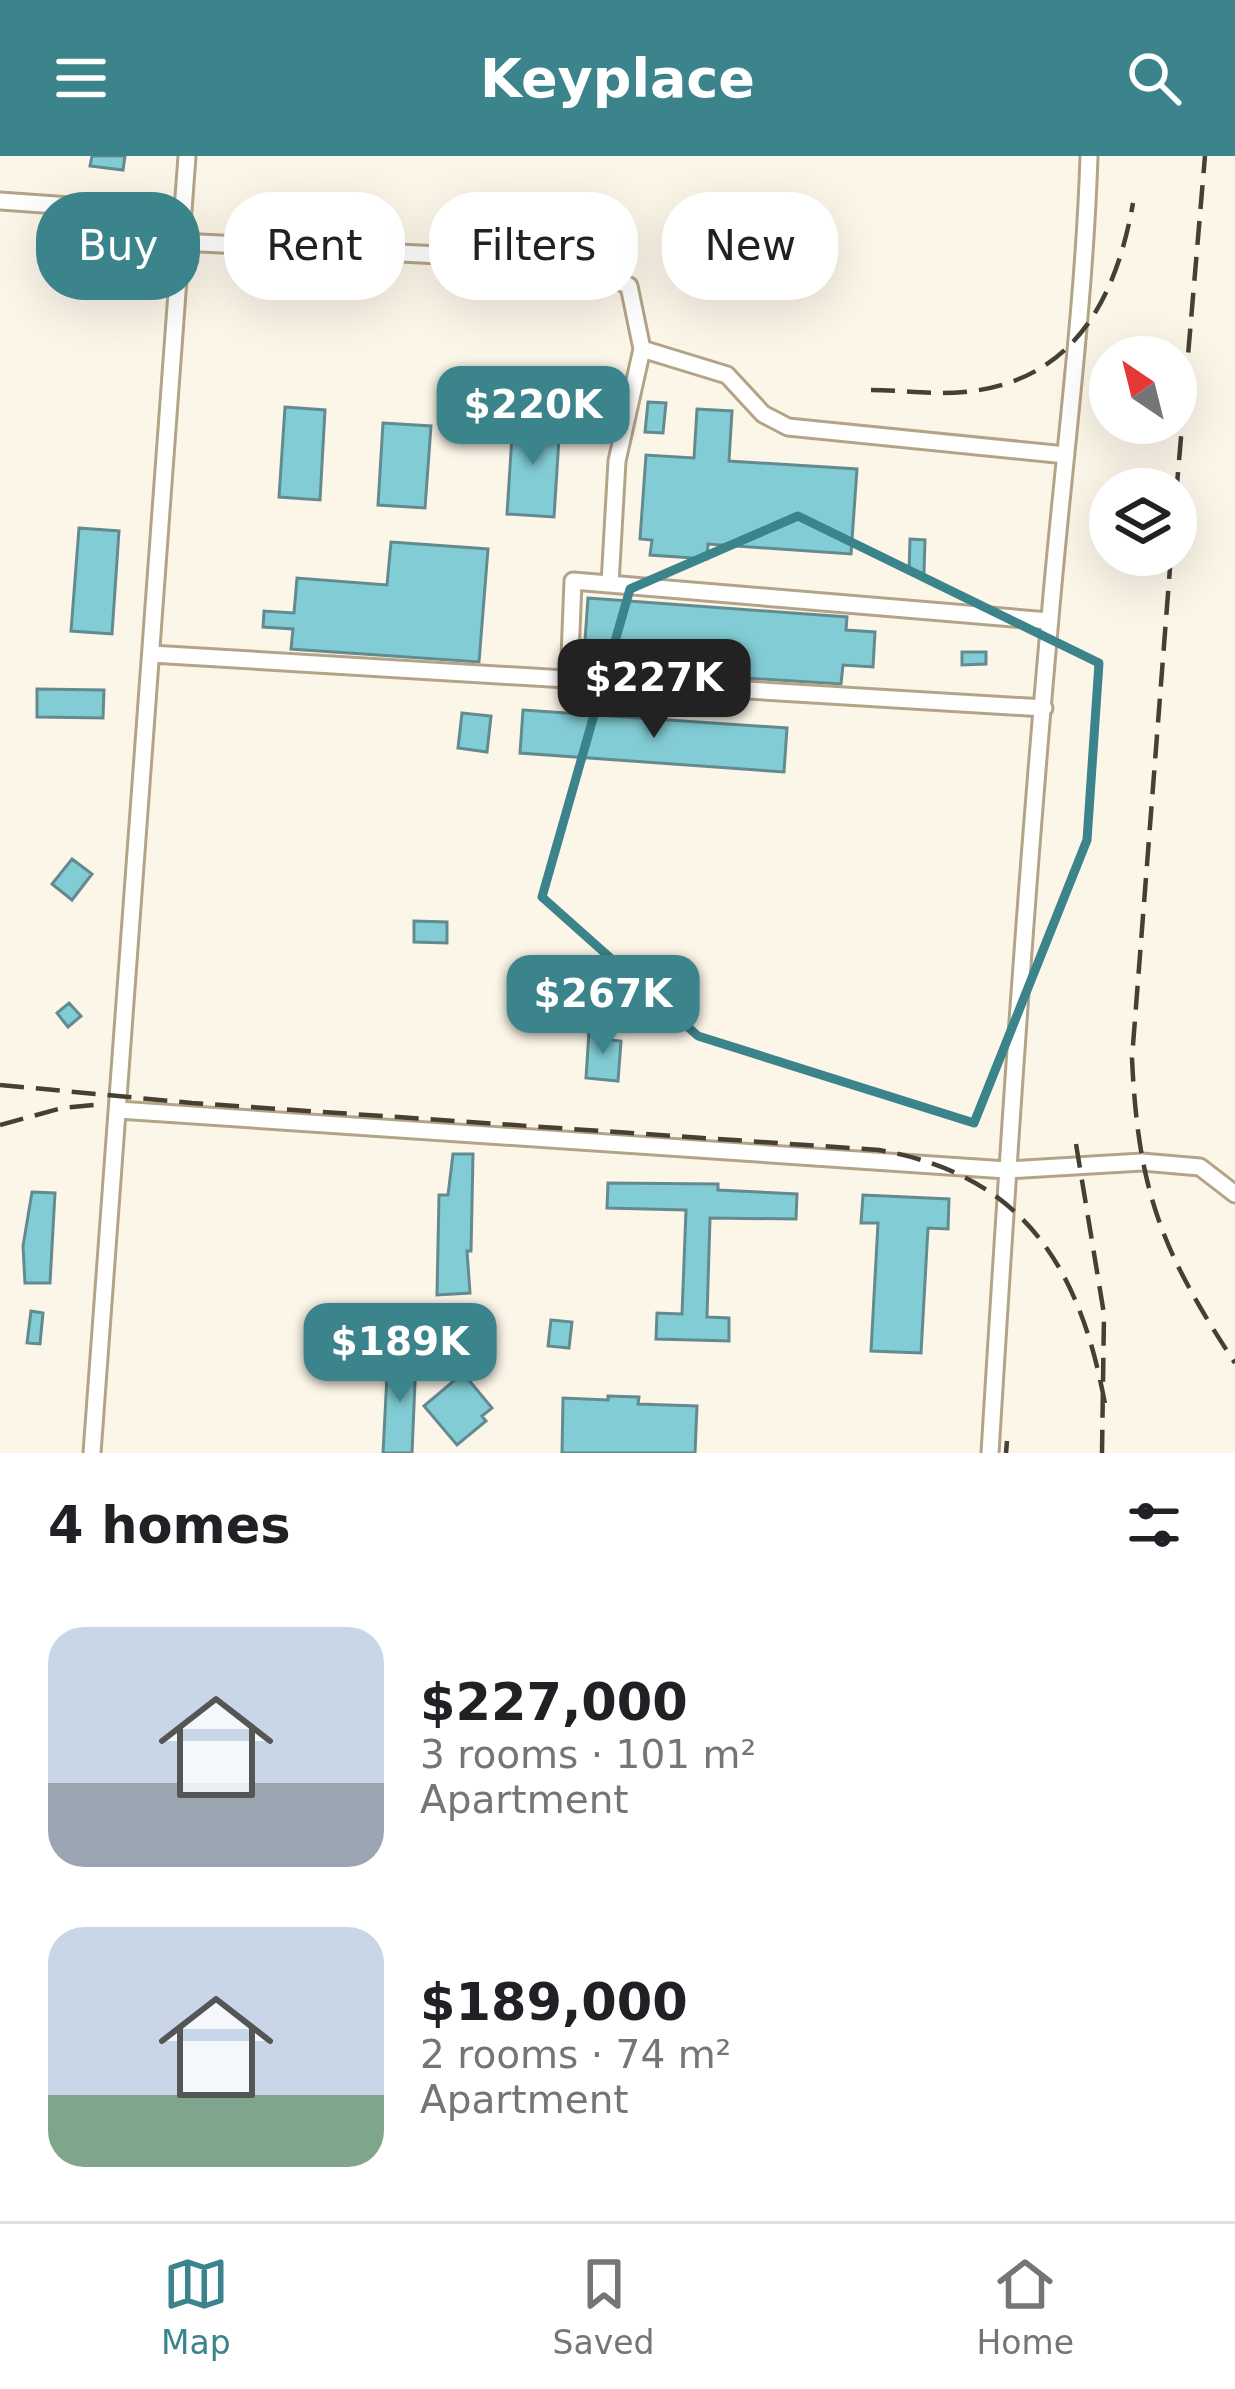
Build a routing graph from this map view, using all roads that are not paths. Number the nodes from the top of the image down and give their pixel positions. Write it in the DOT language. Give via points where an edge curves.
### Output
graph roads {
  1 [pos="187,156"];
  2 [pos="1089,156"];
  3 [pos="184,192"];
  4 [pos="0,201"];
  5 [pos="36,204"];
  6 [pos="200,243"];
  7 [pos="176,300"];
  8 [pos="643,349"];
  9 [pos="1066,455"];
  10 [pos="610,584"];
  11 [pos="1049,621"];
  12 [pos="151,654"];
  13 [pos="569,682"];
  14 [pos="1043,708"];
  15 [pos="118,1109"];
  16 [pos="1007,1169"];
  17 [pos="1235,1194"];
  18 [pos="92,1453"];
  19 [pos="990,1453"];
  1 -- 3 [label="lane"];
  2 -- 9 [label="lane"];
  4 -- 5 [label="lane"];
  6 -- 8 [label="lane" via="580,262 628,286"];
  7 -- 12 [label="lane"];
  8 -- 9 [label="lane" via="727,375 788,428"];
  8 -- 10 [label="lane" via="616,461"];
  9 -- 11 [label="lane"];
  10 -- 11 [label="lane"];
  10 -- 13 [label="lane" via="572,581"];
  11 -- 14 [label="lane"];
  12 -- 13 [label="lane"];
  12 -- 15 [label="lane"];
  13 -- 14 [label="lane"];
  14 -- 16 [label="lane"];
  15 -- 16 [label="lane"];
  15 -- 18 [label="lane"];
  16 -- 17 [label="lane" via="1200,1167"];
  16 -- 19 [label="lane"];
}
